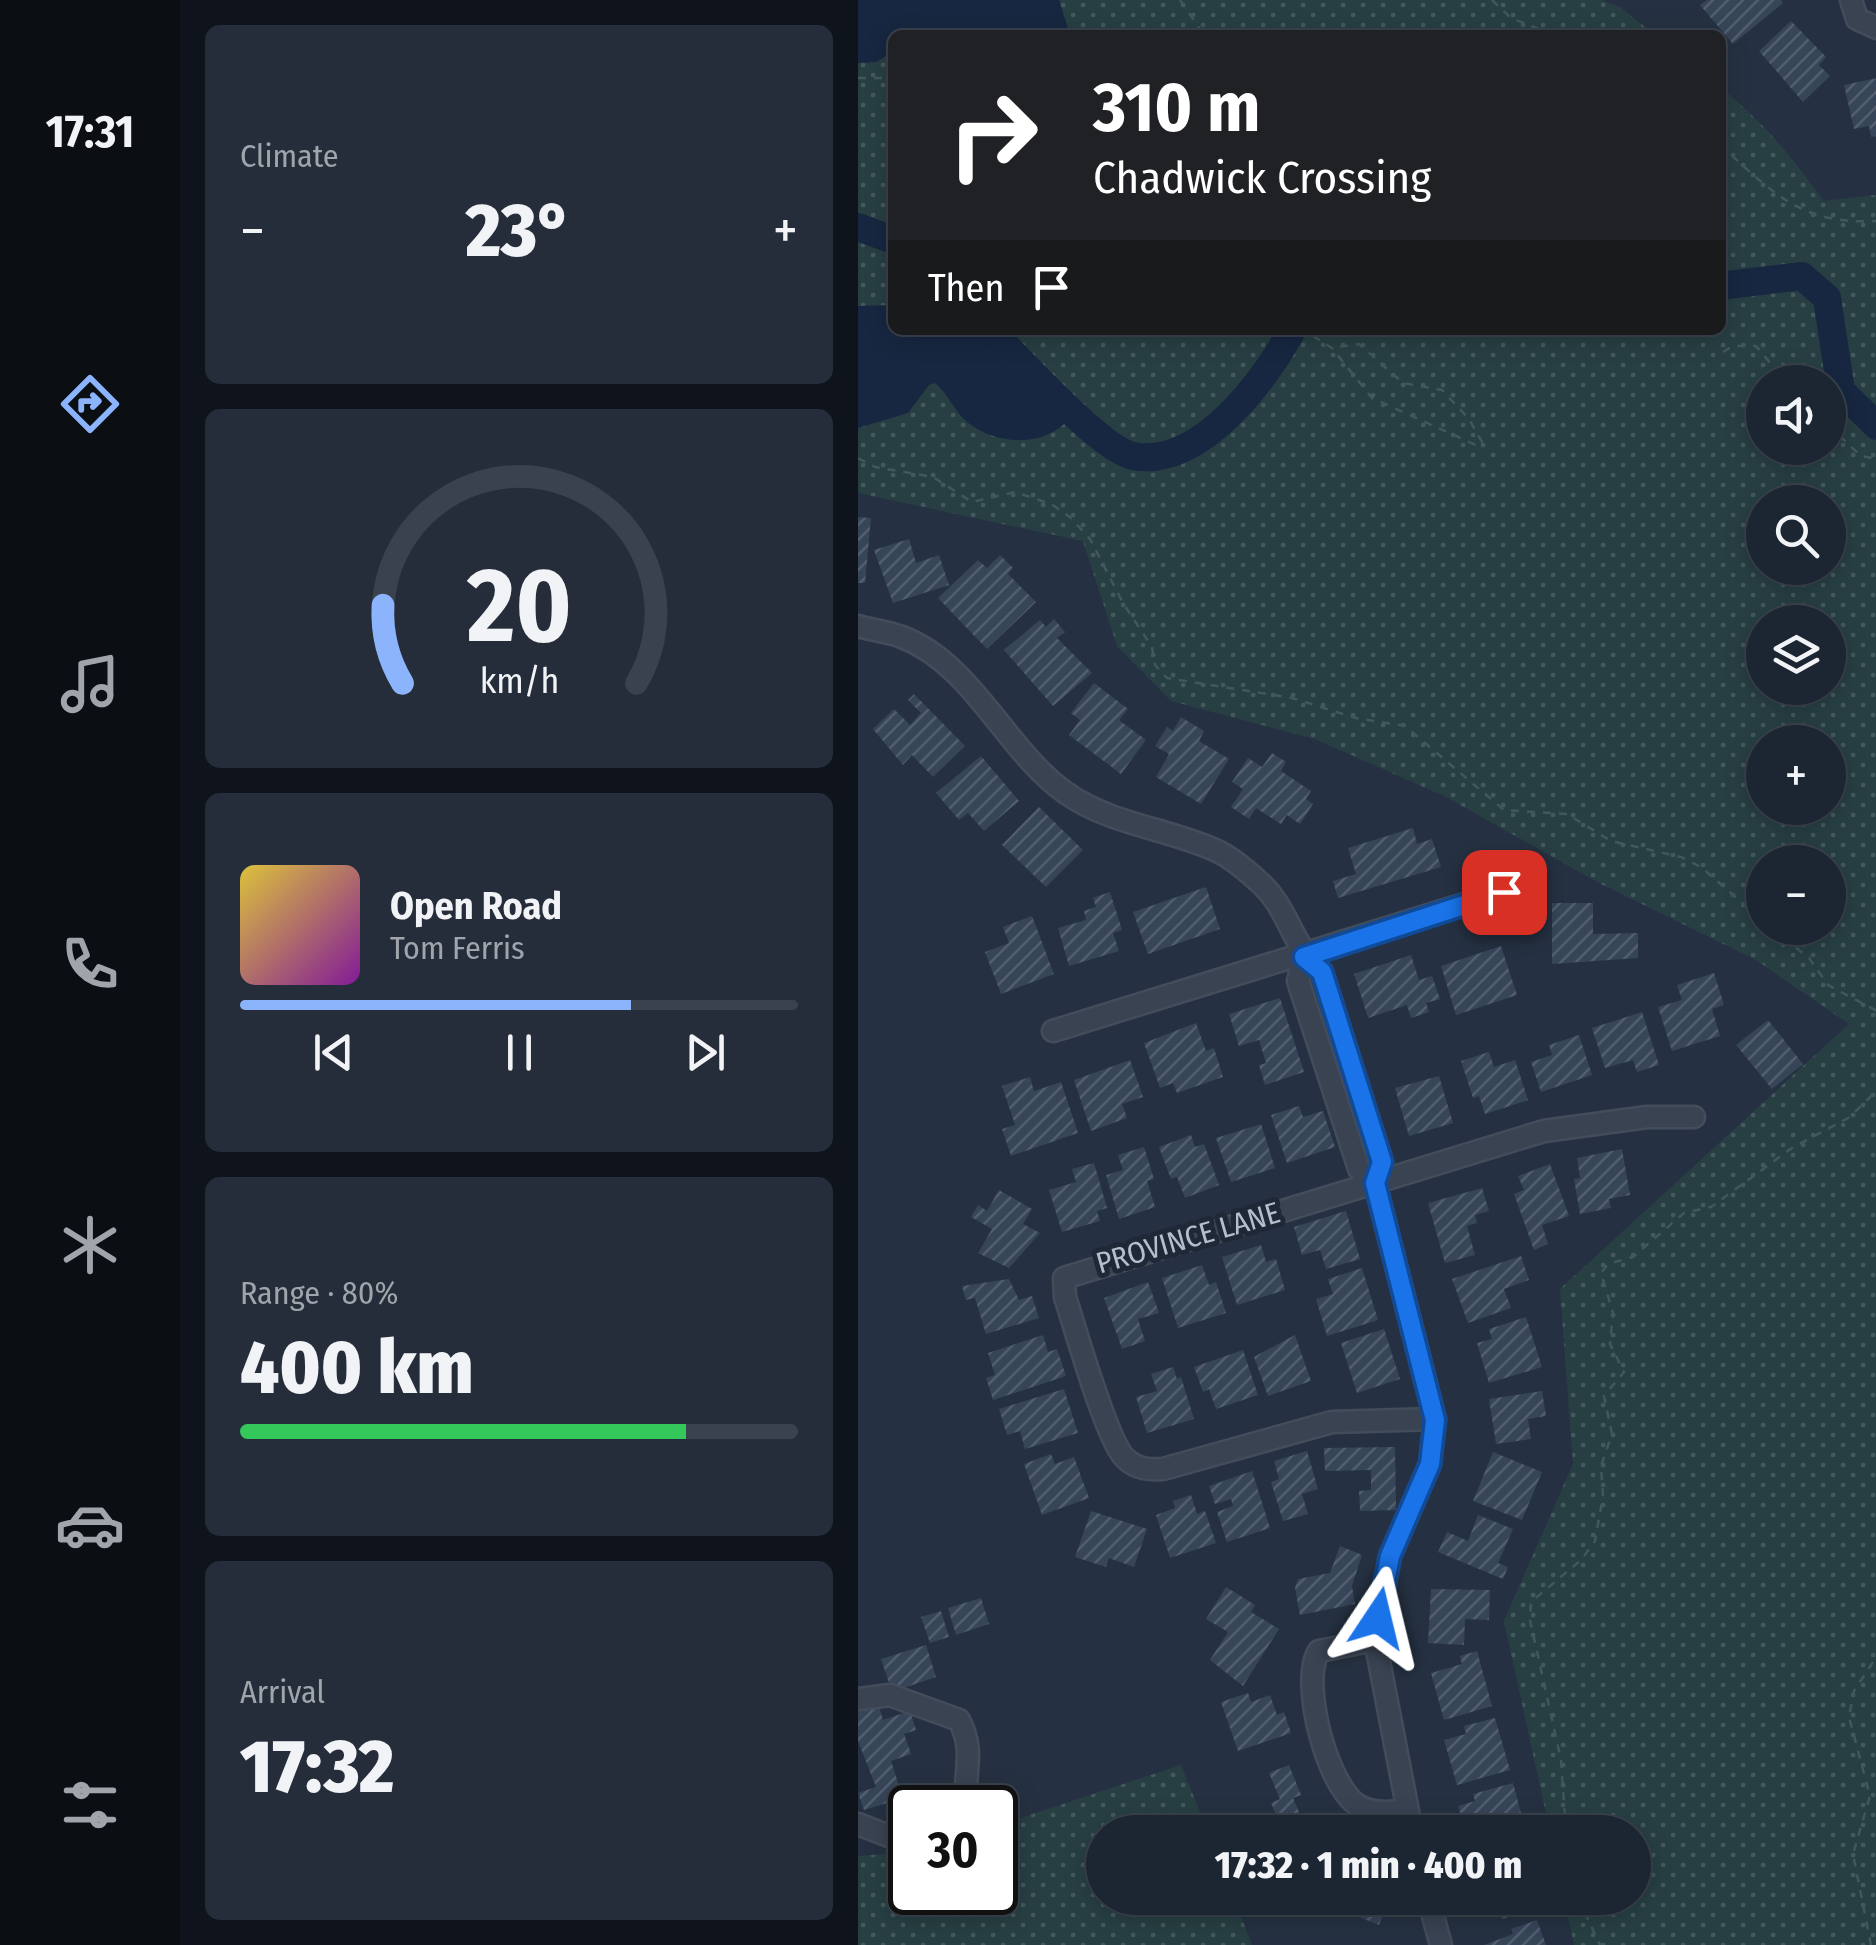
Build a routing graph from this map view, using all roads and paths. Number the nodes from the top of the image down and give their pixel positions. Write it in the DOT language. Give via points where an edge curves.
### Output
graph roads {
  1 [pos="1180,0"];
  2 [pos="1492,0"];
  3 [pos="1851,0"];
  4 [pos="1876,28"];
  5 [pos="1201,30"];
  6 [pos="1541,30"];
  7 [pos="858,78"];
  8 [pos="888,78"];
  9 [pos="1726,149"];
  10 [pos="1876,221"];
  11 [pos="1313,336"];
  12 [pos="1332,348"];
  13 [pos="1723,352"];
  14 [pos="1772,365"];
  15 [pos="1846,442"];
  16 [pos="858,458"];
  17 [pos="1876,459"];
  18 [pos="858,626"];
  19 [pos="1504,892"];
  20 [pos="1746,906"];
  21 [pos="1793,945"];
  22 [pos="1304,957"];
  23 [pos="1876,1011"];
  24 [pos="1053,1032"];
  25 [pos="1352,1068"];
  26 [pos="1329,1076"];
  27 [pos="1876,1090"];
  28 [pos="1694,1118"];
  29 [pos="1375,1183"];
  30 [pos="1435,1420"];
  31 [pos="1375,1640"];
  32 [pos="1876,1656"];
  33 [pos="858,1699"];
  34 [pos="964,1785"];
  35 [pos="1407,1810"];
  36 [pos="1408,1815"];
  37 [pos="1565,1815"];
  38 [pos="858,1824"];
  39 [pos="888,1835"];
  40 [pos="1433,1915"];
  41 [pos="1586,1915"];
  42 [pos="1441,1945"];
  43 [pos="1600,1945"];
  44 [pos="1872,1945"];
  1 -- 5 [label="path"];
  2 -- 6 [label="path" via="1511,18"];
  3 -- 4 [label="street" via="1857,19"];
  7 -- 8 [label="path"];
  9 -- 10 [label="path" via="1789,204 1825,220"];
  11 -- 12 [label="path"];
  12 -- 12 [label="path" via="1372,398 1434,430 1482,442 1442,390 1403,383 1360,344"];
  13 -- 14 [label="path" via="1756,346"];
  15 -- 17 [label="path"];
  16 -- 20 [label="path" via="933,477 972,502 1015,492 1060,510 1090,539 1167,678 1292,698 1405,726 1504,810 1566,814 1611,841 1681,857"];
  18 -- 22 [label="street" via="904,638 948,666 1026,758 1067,794 1128,825 1217,850 1260,883 1290,918"];
  19 -- 22 [label="street"];
  21 -- 23 [label="path" via="1828,985"];
  22 -- 24 [label="street"];
  22 -- 25 [label="street" via="1322,972"];
  22 -- 26 [label="street" via="1298,981"];
  25 -- 26 [label="street"];
  25 -- 29 [label="street" via="1382,1162"];
  26 -- 29 [label="street" via="1360,1169"];
  27 -- 37 [label="path" via="1850,1117 1792,1148 1711,1208 1684,1213 1633,1256 1600,1273 1614,1313 1610,1344 1624,1372 1604,1396 1612,1434 1595,1541 1531,1602 1562,1760"];
  28 -- 29 [label="street, PROVINCE LANE" via="1544,1130"];
  29 -- 30 [label="street"];
  29 -- 30 [label="street, PROVINCE LANE" via="1075,1271 1064,1278 1065,1297 1112,1435 1122,1457 1138,1468 1163,1469 1332,1422"];
  30 -- 31 [label="street" via="1430,1464 1390,1556"];
  31 -- 35 [label="street"];
  31 -- 35 [label="street" via="1319,1652 1311,1663 1316,1724 1345,1794 1382,1812"];
  32 -- 44 [label="path" via="1854,1691 1850,1717 1870,1796 1853,1854"];
  33 -- 34 [label="street" via="890,1695 959,1720 970,1741"];
  35 -- 36 [label="street"];
  38 -- 39 [label="street"];
  40 -- 42 [label="street"];
  41 -- 43 [label="path"];
}
